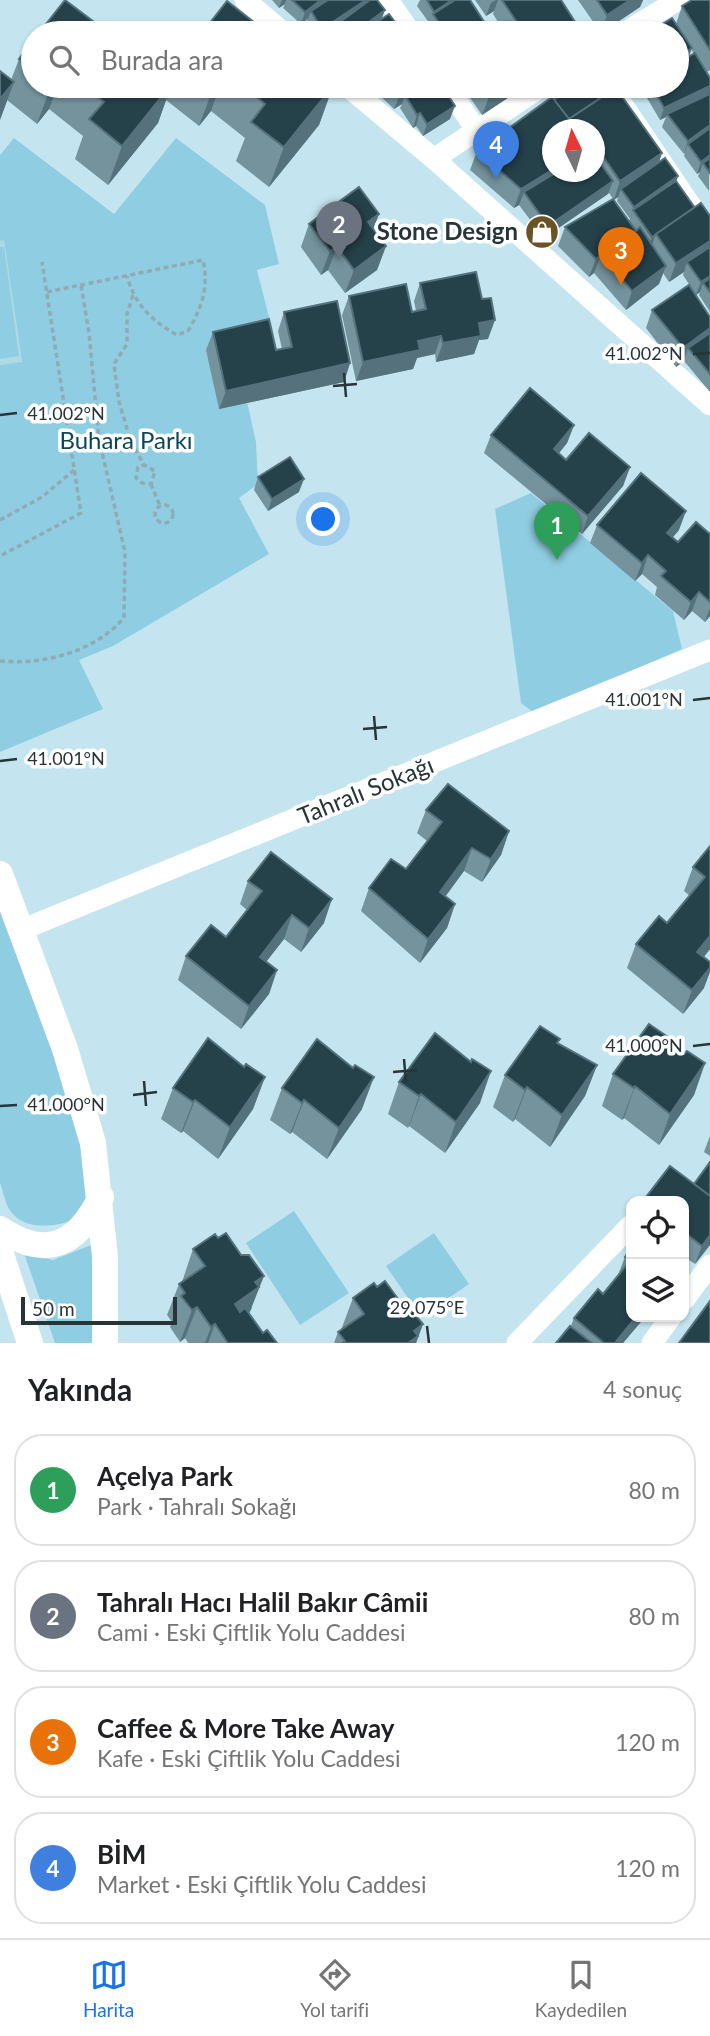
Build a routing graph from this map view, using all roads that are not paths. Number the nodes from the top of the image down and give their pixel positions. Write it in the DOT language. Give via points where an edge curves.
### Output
graph roads {
  1 [pos="245,0"];
  2 [pos="388,0"];
  3 [pos="678,0"];
  4 [pos="270,21"];
  5 [pos="403,21"];
  6 [pos="644,21"];
  7 [pos="360,98"];
  8 [pos="454,98"];
  9 [pos="524,98"];
  10 [pos="618,98"];
  11 [pos="476,129"];
  12 [pos="434,159"];
  13 [pos="710,234"];
  14 [pos="710,405"];
  15 [pos="710,650"];
  16 [pos="0,874"];
  17 [pos="21,930"];
  18 [pos="101,1196"];
  19 [pos="0,1229"];
  20 [pos="626,1230"];
  21 [pos="0,1251"];
  22 [pos="698,1270"];
  23 [pos="689,1289"];
  24 [pos="667,1322"];
  25 [pos="30,1343"];
  26 [pos="105,1343"];
  27 [pos="517,1343"];
  28 [pos="652,1343"];
  1 -- 4 [label="street"];
  2 -- 5 [label="street"];
  3 -- 6 [label="street"];
  7 -- 12 [label="street"];
  8 -- 11 [label="street"];
  9 -- 11 [label="street"];
  10 -- 13 [label="street"];
  11 -- 12 [label="street"];
  12 -- 14 [label="street"];
  15 -- 17 [label="street, Tahralı Sokağı"];
  16 -- 17 [label="main road"];
  17 -- 18 [label="main road" via="69,1061 93,1143"];
  18 -- 19 [label="main road" via="87,1225 65,1241 19,1242"];
  18 -- 26 [label="main road"];
  20 -- 27 [label="street"];
  21 -- 25 [label="main road"];
  22 -- 23 [label="street"];
  24 -- 28 [label="street"];
}
